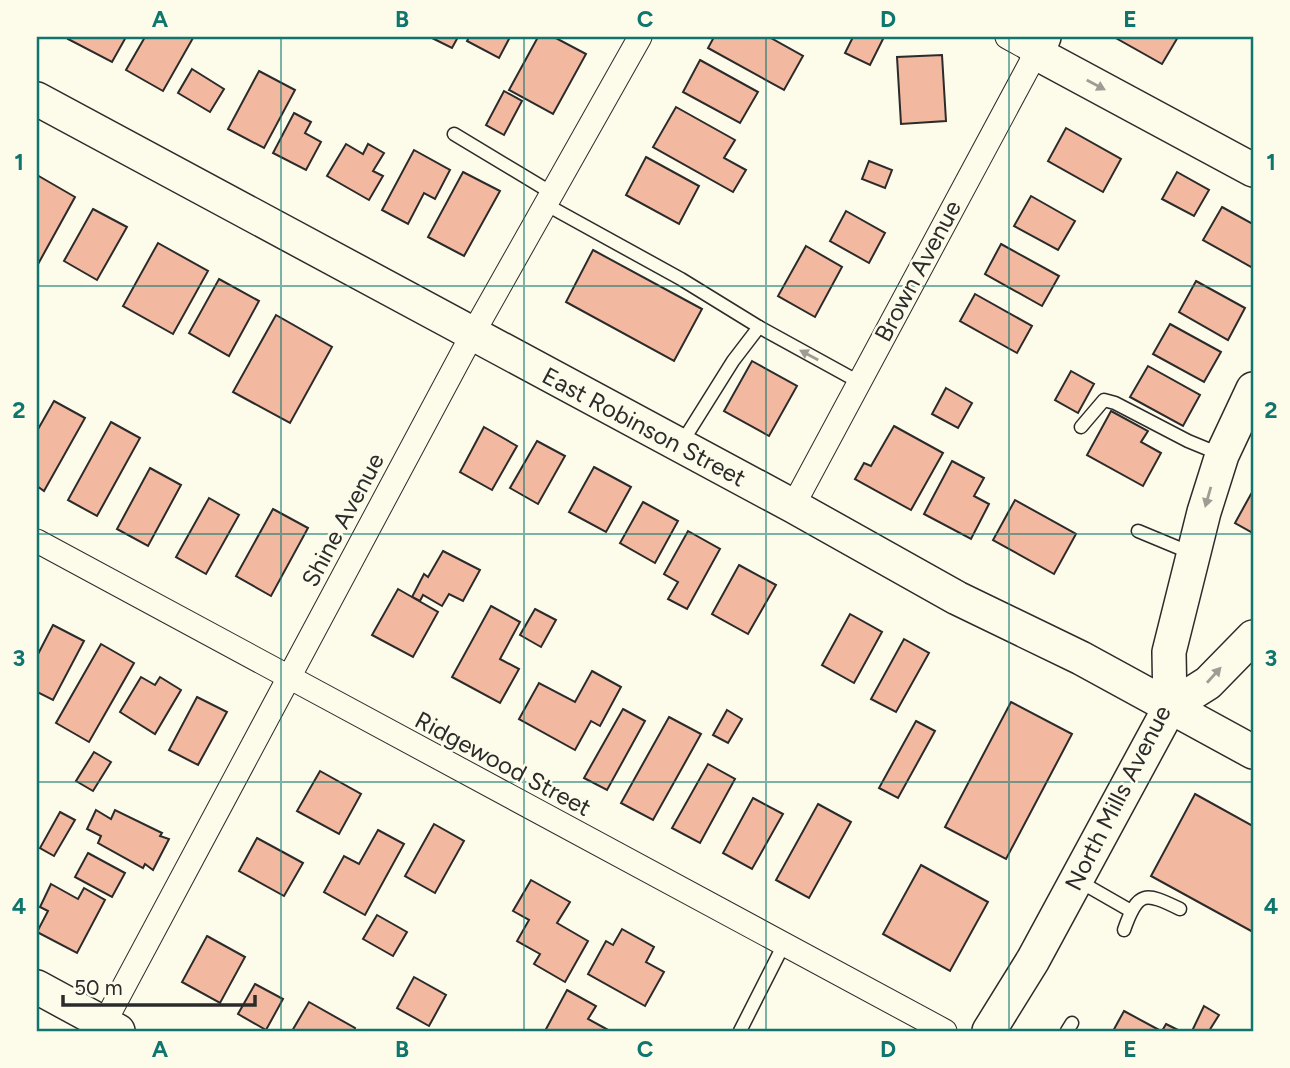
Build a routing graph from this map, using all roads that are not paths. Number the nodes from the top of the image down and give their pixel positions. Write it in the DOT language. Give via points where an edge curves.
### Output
graph roads {
  1 [pos="640,37"];
  2 [pos="1007,37"];
  3 [pos="1040,45"];
  4 [pos="37,99"];
  5 [pos="454,134"];
  6 [pos="1253,170"];
  7 [pos="549,198"];
  8 [pos="759,327"];
  9 [pos="472,335"];
  10 [pos="859,382"];
  11 [pos="1253,389"];
  12 [pos="1081,427"];
  13 [pos="680,446"];
  14 [pos="1222,455"];
  15 [pos="793,506"];
  16 [pos="1138,531"];
  17 [pos="37,541"];
  18 [pos="1194,554"];
  19 [pos="1253,637"];
  20 [pos="289,678"];
  21 [pos="1170,707"];
  22 [pos="1253,752"];
  23 [pos="1077,879"];
  24 [pos="1180,909"];
  25 [pos="1131,911"];
  26 [pos="1124,930"];
  27 [pos="784,944"];
  28 [pos="37,987"];
  29 [pos="107,1029"];
  30 [pos="740,1031"];
  31 [pos="945,1031"];
  32 [pos="989,1031"];
  1 -- 7 [label="street, Shine Avenue"];
  2 -- 3 [label="street"];
  3 -- 6 [label="main road, one-way"];
  3 -- 10 [label="street, Brown Avenue"];
  4 -- 9 [label="main road, East Robinson Street"];
  5 -- 7 [label="lane"];
  7 -- 8 [label="lane"];
  7 -- 9 [label="street, Shine Avenue"];
  10 -- 8 [label="lane, one-way"];
  8 -- 13 [label="lane"];
  9 -- 13 [label="main road, East Robinson Street"];
  9 -- 20 [label="street, Shine Avenue"];
  10 -- 15 [label="street, Brown Avenue"];
  11 -- 14 [label="main road, North Mills Avenue"];
  12 -- 14 [label="lane" via="1104,400"];
  13 -- 15 [label="main road, East Robinson Street"];
  14 -- 18 [label="main road, North Mills Avenue, one-way"];
  15 -- 21 [label="main road, East Robinson Street" via="957,598"];
  16 -- 18 [label="lane"];
  17 -- 20 [label="street, Ridgewood Street"];
  18 -- 21 [label="main road, North Mills Avenue" via="1169,652"];
  21 -- 19 [label="main road, one-way" via="1208,683"];
  20 -- 27 [label="street, Ridgewood Street"];
  20 -- 29 [label="street, Shine Avenue"];
  21 -- 22 [label="main road, East Robinson Street"];
  21 -- 23 [label="main road, North Mills Avenue"];
  23 -- 25 [label="lane"];
  23 -- 32 [label="main road, North Mills Avenue"];
  24 -- 25 [label="lane" via="1154,896 1140,899"];
  25 -- 26 [label="lane"];
  27 -- 30 [label="lane"];
  27 -- 31 [label="street, Ridgewood Street"];
  28 -- 29 [label="main road"];
}
